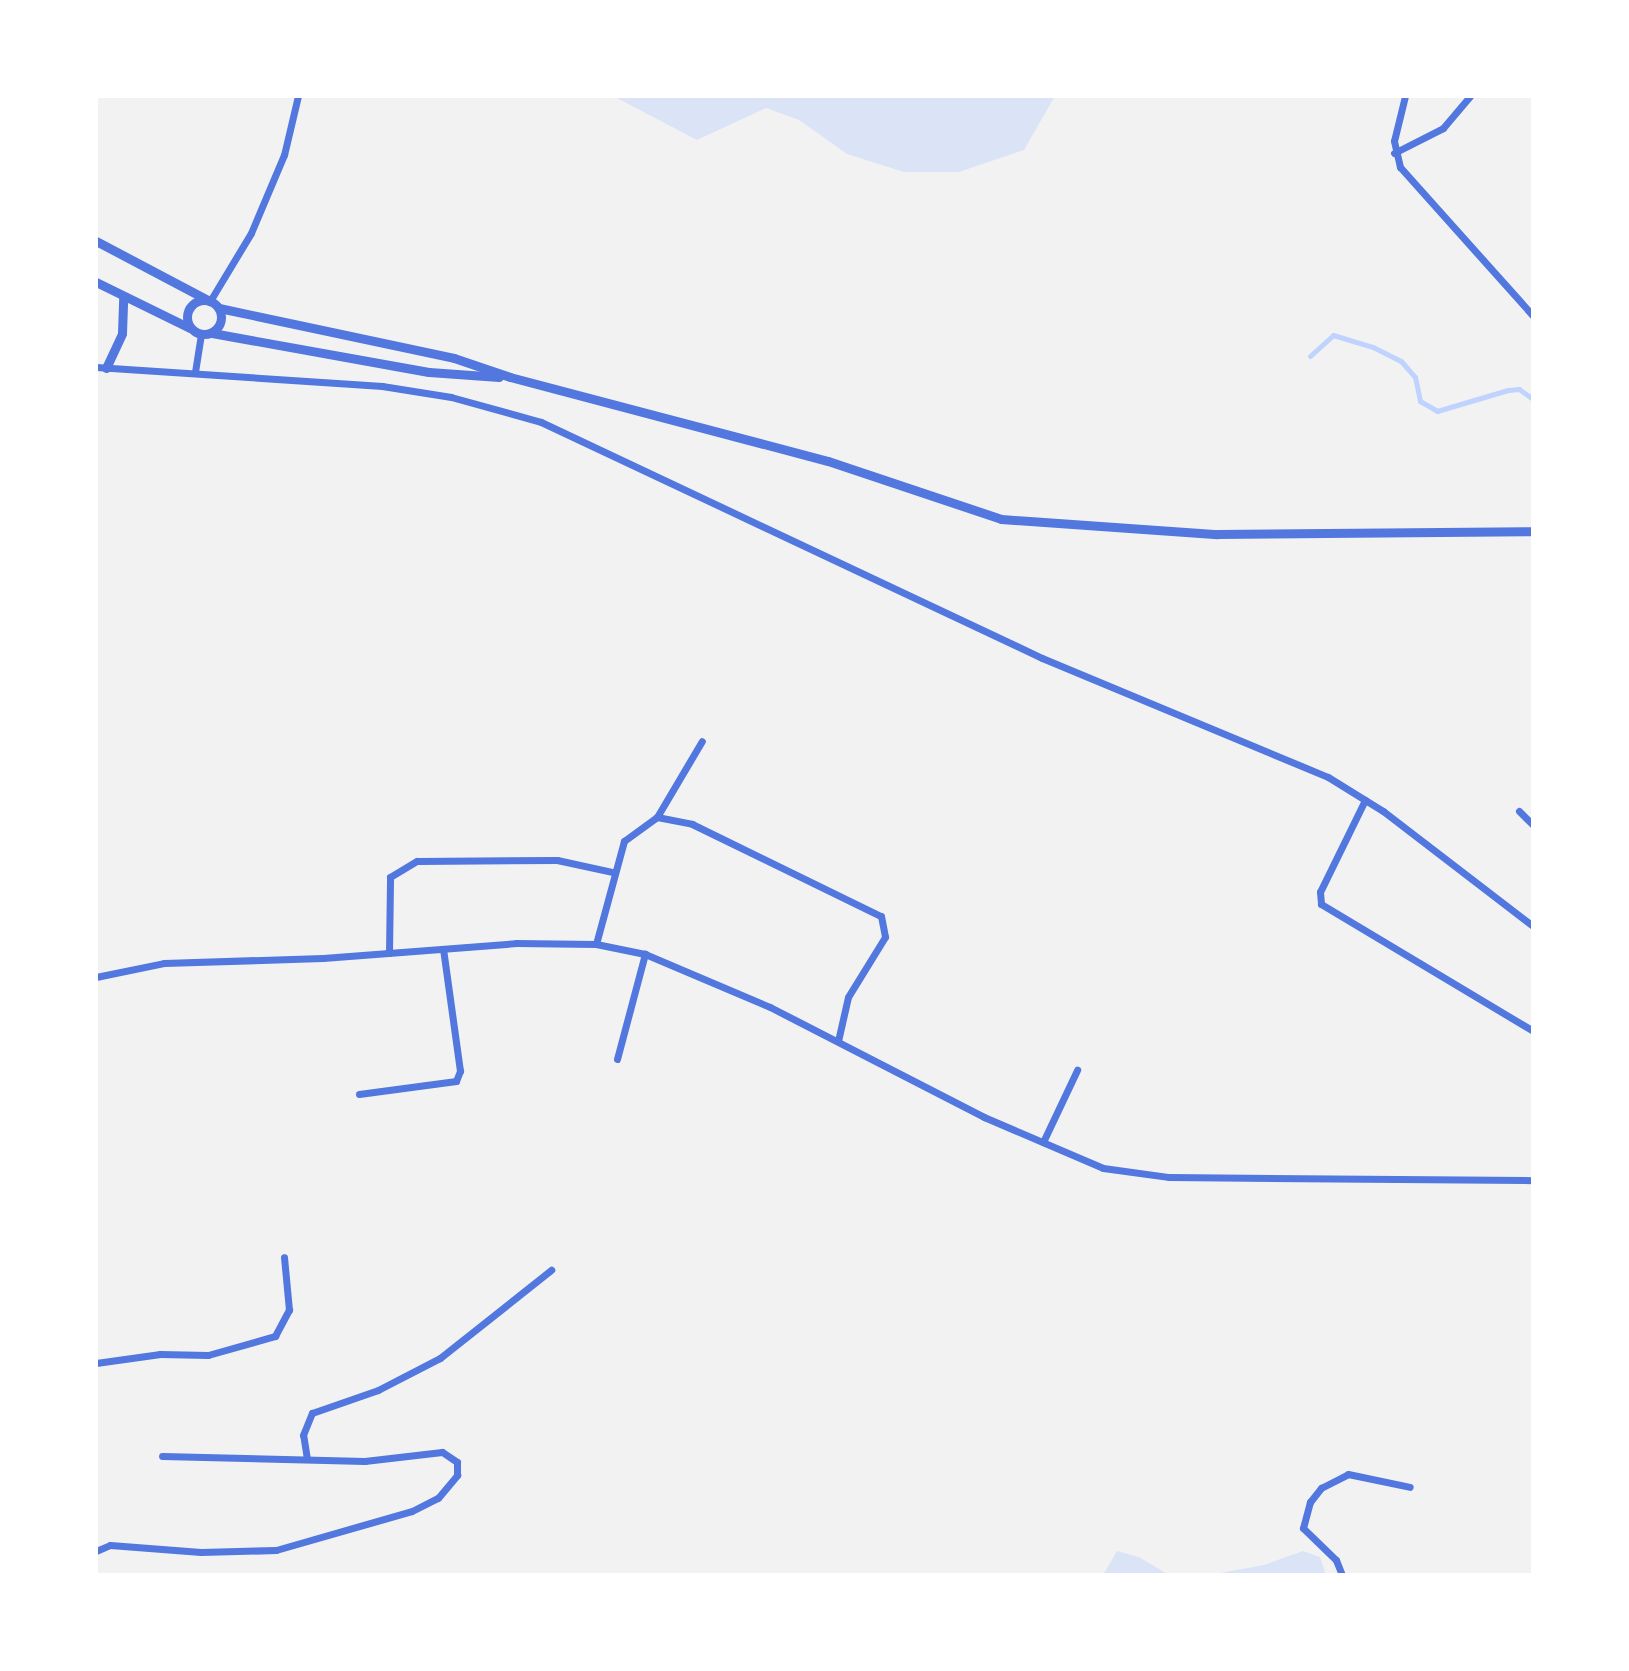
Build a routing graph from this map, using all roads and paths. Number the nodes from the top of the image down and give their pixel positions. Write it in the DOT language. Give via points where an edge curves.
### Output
graph roads {
  1 [pos="298,96"];
  2 [pos="1405,96"];
  3 [pos="1470,96"];
  4 [pos="1394,153"];
  5 [pos="96,241"];
  6 [pos="96,282"];
  7 [pos="123,298"];
  8 [pos="215,305"];
  9 [pos="1533,316"];
  10 [pos="191,328"];
  11 [pos="212,333"];
  12 [pos="201,334"];
  13 [pos="101,368"];
  14 [pos="195,372"];
  15 [pos="510,377"];
  16 [pos="1533,531"];
  17 [pos="702,741"];
  18 [pos="1365,800"];
  19 [pos="1519,811"];
  20 [pos="657,817"];
  21 [pos="1533,825"];
  22 [pos="612,872"];
  23 [pos="1533,926"];
  24 [pos="596,944"];
  25 [pos="443,949"];
  26 [pos="389,953"];
  27 [pos="645,954"];
  28 [pos="96,977"];
  29 [pos="1533,1031"];
  30 [pos="838,1041"];
  31 [pos="617,1059"];
  32 [pos="1077,1070"];
  33 [pos="359,1094"];
  34 [pos="1043,1142"];
  35 [pos="1533,1180"];
  36 [pos="284,1257"];
  37 [pos="551,1270"];
  38 [pos="96,1363"];
  39 [pos="162,1456"];
  40 [pos="307,1459"];
  41 [pos="1410,1487"];
  42 [pos="97,1549"];
  43 [pos="1342,1575"];
  1 -- 8 [label="street" via="284,155"];
  2 -- 4 [label="street"];
  3 -- 4 [label="street" via="1443,128"];
  4 -- 9 [label="street" via="1400,167"];
  5 -- 8 [label="street"];
  6 -- 7 [label="street"];
  7 -- 10 [label="street"];
  7 -- 13 [label="street" via="122,333"];
  8 -- 10 [label="street" via="191,306"];
  8 -- 11 [label="street" via="220,324"];
  8 -- 15 [label="street" via="454,358"];
  10 -- 12 [label="street"];
  11 -- 12 [label="street"];
  11 -- 15 [label="street" via="429,372"];
  12 -- 14 [label="street"];
  13 -- 14 [label="street"];
  14 -- 18 [label="street" via="382,386 451,397 541,422 1042,658 1277,753"];
  15 -- 16 [label="street" via="828,461 1001,519 1217,534"];
  17 -- 20 [label="street"];
  18 -- 23 [label="street"];
  18 -- 29 [label="street" via="1320,892 1321,904"];
  19 -- 21 [label="street"];
  20 -- 22 [label="street" via="624,841"];
  20 -- 30 [label="street" via="692,824 881,916 885,937 848,997"];
  22 -- 24 [label="street"];
  22 -- 26 [label="street" via="557,860 417,861 390,877"];
  24 -- 25 [label="street"];
  24 -- 27 [label="street"];
  25 -- 26 [label="street"];
  25 -- 33 [label="street" via="460,1071 456,1081"];
  26 -- 28 [label="street" via="164,963"];
  27 -- 30 [label="street"];
  27 -- 31 [label="street"];
  30 -- 34 [label="street"];
  32 -- 34 [label="street"];
  34 -- 35 [label="street" via="1103,1168 1169,1177"];
  36 -- 38 [label="street" via="289,1310 275,1336 208,1355 160,1354"];
  37 -- 40 [label="street" via="431,1363 378,1390 312,1413 303,1435"];
  39 -- 40 [label="street"];
  40 -- 42 [label="street" via="365,1461 442,1452 457,1462 457,1475 438,1498 412,1511 276,1550 201,1552 126,1545"];
  41 -- 43 [label="street" via="1348,1474 1321,1488 1310,1502 1303,1528 1336,1560"];
}
